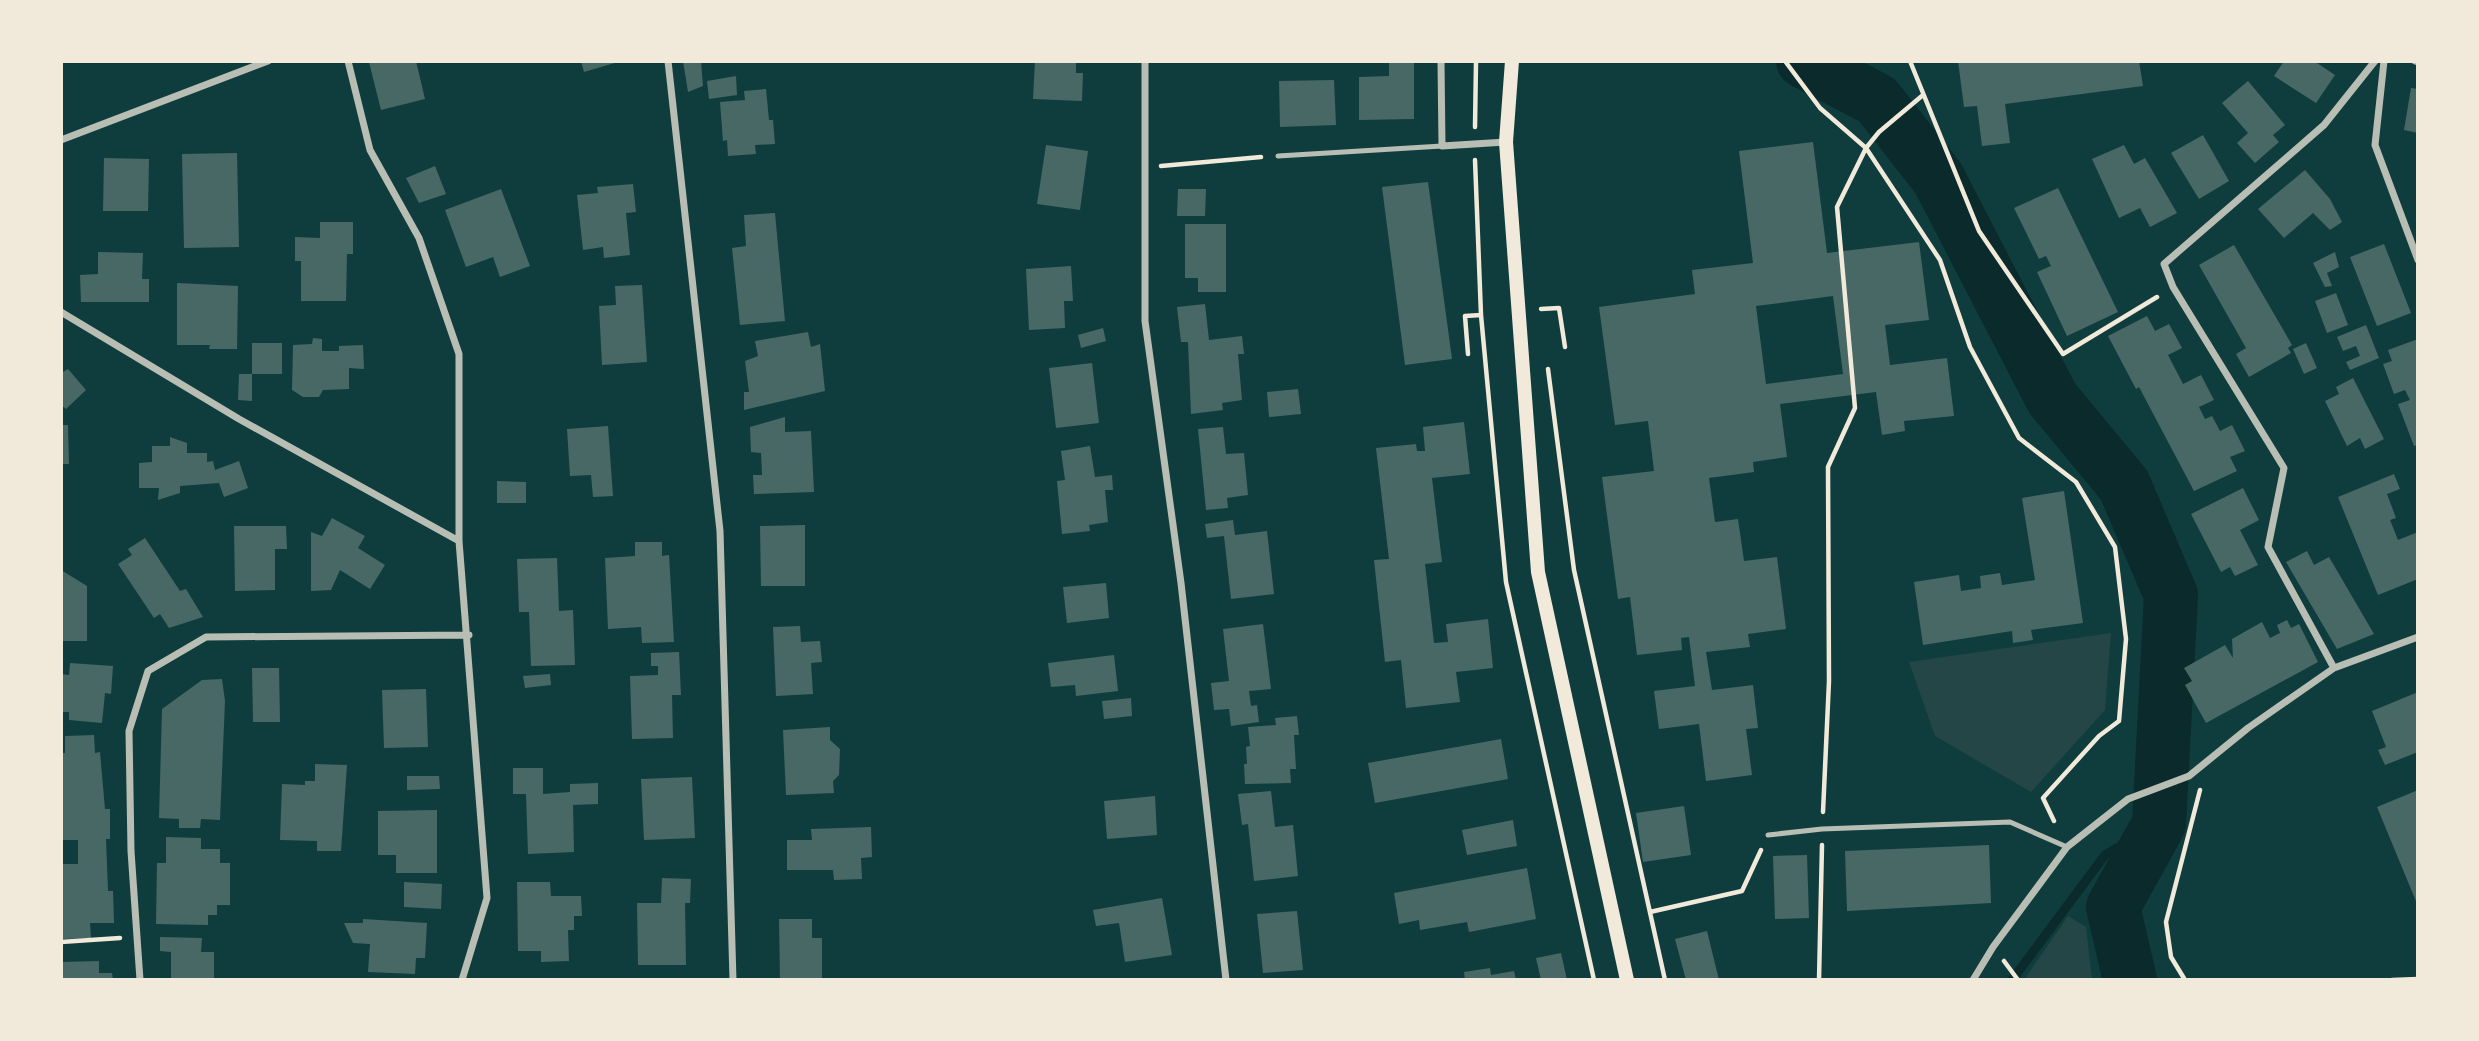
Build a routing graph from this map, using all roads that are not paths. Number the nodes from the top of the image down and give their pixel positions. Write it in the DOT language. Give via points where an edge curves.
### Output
graph roads {
  1 [pos="268,61"];
  2 [pos="348,61"];
  3 [pos="667,61"];
  4 [pos="1145,61"];
  5 [pos="1441,61"];
  6 [pos="1513,61"];
  7 [pos="2375,61"];
  8 [pos="2384,61"];
  9 [pos="61,140"];
  10 [pos="1506,142"];
  11 [pos="1442,146"];
  12 [pos="1278,156"];
  13 [pos="2418,261"];
  14 [pos="61,312"];
  15 [pos="459,541"];
  16 [pos="469,635"];
  17 [pos="2418,637"];
  18 [pos="2334,668"];
  19 [pos="1768,835"];
  20 [pos="2067,847"];
  21 [pos="140,980"];
  22 [pos="462,980"];
  23 [pos="733,980"];
  24 [pos="1226,980"];
  25 [pos="1627,980"];
  26 [pos="1973,980"];
  1 -- 9 [label="street"];
  2 -- 15 [label="street" via="370,150 418,238 460,354"];
  3 -- 23 [label="street" via="720,531"];
  4 -- 24 [label="street" via="1145,321 1181,583"];
  5 -- 11 [label="street"];
  6 -- 10 [label="main road"];
  7 -- 18 [label="street" via="2323,125 2164,264 2173,287 2284,468 2268,547"];
  8 -- 13 [label="street" via="2375,145"];
  10 -- 11 [label="street"];
  10 -- 25 [label="main road" via="1538,572"];
  11 -- 12 [label="lane"];
  14 -- 15 [label="street" via="239,419"];
  15 -- 16 [label="street"];
  16 -- 21 [label="street" via="206,636 148,671 129,731"];
  16 -- 22 [label="street" via="486,898"];
  17 -- 18 [label="street"];
  18 -- 20 [label="street" via="2189,776 2128,799"];
  19 -- 20 [label="lane" via="2010,822"];
  20 -- 26 [label="street"];
}
